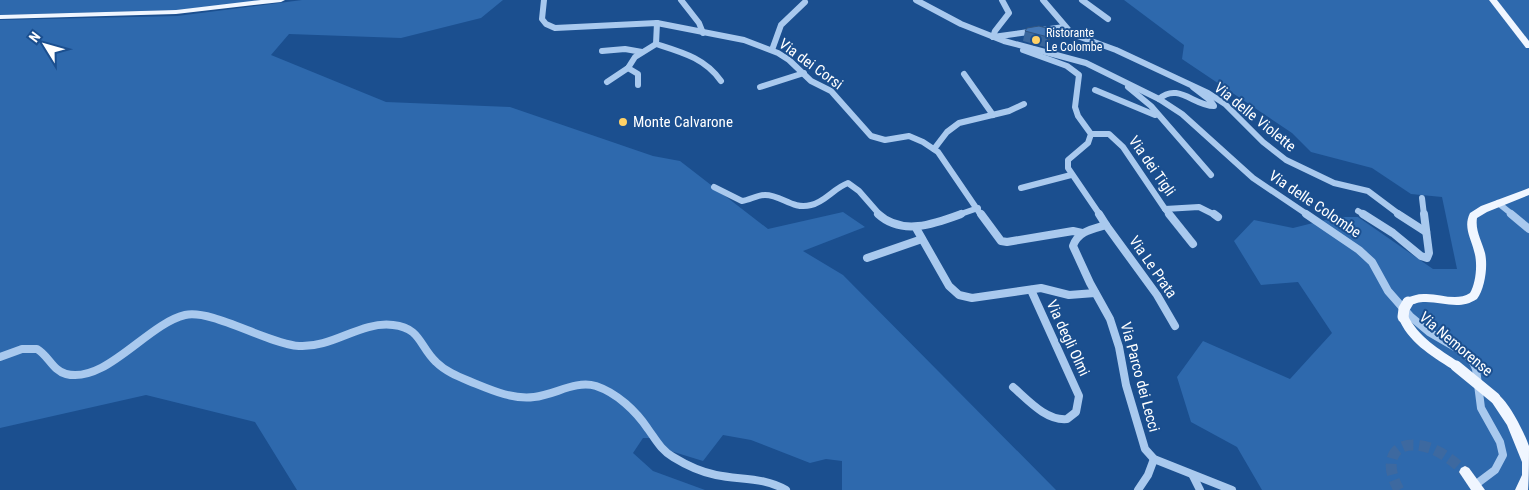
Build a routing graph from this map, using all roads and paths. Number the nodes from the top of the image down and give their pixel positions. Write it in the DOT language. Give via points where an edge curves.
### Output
graph roads {
  1 [pos="281,0"];
  2 [pos="544,0"];
  3 [pos="681,0"];
  4 [pos="916,0"];
  5 [pos="1002,0"];
  6 [pos="1043,0"];
  7 [pos="1082,0"];
  8 [pos="1493,0"];
  9 [pos="805,2"];
  10 [pos="0,17"];
  11 [pos="1108,19"];
  12 [pos="657,23"];
  13 [pos="1064,27"];
  14 [pos="703,33"];
  15 [pos="994,37"];
  16 [pos="656,44"];
  17 [pos="1016,44"];
  18 [pos="1529,46"];
  19 [pos="772,50"];
  20 [pos="602,51"];
  21 [pos="642,52"];
  22 [pos="628,68"];
  23 [pos="804,73"];
  24 [pos="964,74"];
  25 [pos="1111,74"];
  26 [pos="721,80"];
  27 [pos="607,82"];
  28 [pos="1192,84"];
  29 [pos="638,85"];
  30 [pos="760,87"];
  31 [pos="1095,90"];
  32 [pos="1160,99"];
  33 [pos="1145,100"];
  34 [pos="1024,104"];
  35 [pos="1138,107"];
  36 [pos="993,115"];
  37 [pos="1164,122"];
  38 [pos="1092,134"];
  39 [pos="934,149"];
  40 [pos="1071,175"];
  41 [pos="1211,175"];
  42 [pos="714,187"];
  43 [pos="1021,188"];
  44 [pos="1529,191"];
  45 [pos="1422,198"];
  46 [pos="1498,204"];
  47 [pos="978,208"];
  48 [pos="1165,209"];
  49 [pos="1358,212"];
  50 [pos="1218,217"];
  51 [pos="1106,225"];
  52 [pos="916,228"];
  53 [pos="1529,229"];
  54 [pos="1426,232"];
  55 [pos="1082,233"];
  56 [pos="922,239"];
  57 [pos="1193,244"];
  58 [pos="867,258"];
  59 [pos="1031,290"];
  60 [pos="1095,293"];
  61 [pos="1175,326"];
  62 [pos="0,357"];
  63 [pos="1013,387"];
  64 [pos="1154,459"];
  65 [pos="1465,472"];
  66 [pos="1192,476"];
  67 [pos="1477,487"];
  68 [pos="786,490"];
  69 [pos="1138,490"];
  70 [pos="1200,490"];
  71 [pos="1232,490"];
  72 [pos="1521,490"];
  1 -- 10 [label="main road" via="176,12"];
  2 -- 12 [label="street, Via dei Corsi" via="542,19 555,28"];
  3 -- 14 [label="street" via="699,22"];
  4 -- 15 [label="street, Via delle Colombe"];
  5 -- 15 [label="street" via="1008,7 1008,13 995,30"];
  6 -- 13 [label="street"];
  7 -- 11 [label="street"];
  8 -- 18 [label="main road"];
  9 -- 19 [label="street" via="783,22"];
  12 -- 14 [label="street, Via dei Corsi"];
  12 -- 16 [label="street"];
  13 -- 15 [label="street"];
  13 -- 28 [label="street, Via delle Violette" via="1078,37"];
  14 -- 19 [label="street, Via dei Corsi" via="744,40"];
  15 -- 17 [label="street, Via delle Colombe"];
  16 -- 21 [label="street"];
  16 -- 26 [label="street" via="704,62"];
  17 -- 25 [label="street, Via delle Colombe" via="1073,59"];
  17 -- 38 [label="street" via="1024,51 1064,64 1077,72 1079,84 1074,109"];
  19 -- 23 [label="street, Via dei Corsi"];
  20 -- 21 [label="street" via="626,49"];
  21 -- 22 [label="street" via="632,59"];
  22 -- 27 [label="street"];
  22 -- 29 [label="street" via="638,74"];
  23 -- 30 [label="street"];
  23 -- 39 [label="street, Via dei Corsi" via="831,91 871,136 883,140 909,136"];
  24 -- 36 [label="street"];
  25 -- 32 [label="street, Via delle Colombe"];
  25 -- 33 [label="street"];
  28 -- 32 [label="street" via="1214,106 1174,92 1164,94"];
  28 -- 54 [label="street, Via delle Violette" via="1222,102 1257,138 1286,160 1334,183 1368,191"];
  31 -- 35 [label="street"];
  32 -- 67 [label="street, Via delle Colombe" via="1182,114 1252,178 1359,250 1372,262 1388,291 1410,316 1472,360 1481,408 1500,442 1503,455 1495,470"];
  33 -- 35 [label="street"];
  33 -- 37 [label="street"];
  34 -- 36 [label="street"];
  35 -- 37 [label="street"];
  36 -- 39 [label="street" via="955,126"];
  37 -- 41 [label="street"];
  38 -- 40 [label="street" via="1088,143 1068,160"];
  38 -- 48 [label="street, Via dei Tigli" via="1109,134 1122,145"];
  39 -- 47 [label="street, Via dei Corsi"];
  40 -- 43 [label="street"];
  40 -- 51 [label="street"];
  42 -- 52 [label="street" via="739,200 765,194 800,207 819,203 848,183 886,222"];
  44 -- 46 [label="main road, Via Nemorense"];
  45 -- 54 [label="street"];
  46 -- 53 [label="street"];
  46 -- 72 [label="main road, Via Nemorense, bridge" via="1478,212 1472,220 1481,260 1474,296 1463,301 1414,299 1408,302 1403,317 1415,335 1495,398 1503,408 1528,463 1528,475"];
  47 -- 52 [label="street"];
  47 -- 55 [label="street, Via dei Corsi" via="994,235 1004,242 1072,230"];
  48 -- 50 [label="street, Via dei Tigli" via="1200,206"];
  48 -- 57 [label="street"];
  49 -- 54 [label="street" via="1426,258 1429,254"];
  51 -- 55 [label="street"];
  51 -- 61 [label="street, Via Le Prata"];
  52 -- 56 [label="street"];
  55 -- 60 [label="street, Via Parco dei Lecci" via="1075,239 1074,248"];
  56 -- 58 [label="street"];
  56 -- 59 [label="street" via="948,286 959,296 972,298"];
  59 -- 60 [label="street" via="1045,288 1070,295"];
  59 -- 63 [label="street, Via degli Olmi" via="1079,396 1076,412 1058,420"];
  60 -- 64 [label="street, Via Parco dei Lecci" via="1110,319 1120,347 1126,385 1145,449"];
  62 -- 68 [label="street" via="33,348 67,374 79,374 124,353 171,320 188,313 285,343 306,346 323,344 369,327 402,326 416,334 440,366 461,378 530,398 581,385 594,386 624,404 646,426 658,446 674,458 712,474 761,480"];
  64 -- 66 [label="street"];
  64 -- 69 [label="street"];
  65 -- 67 [label="main road"];
  66 -- 70 [label="street"];
  66 -- 71 [label="street"];
}
